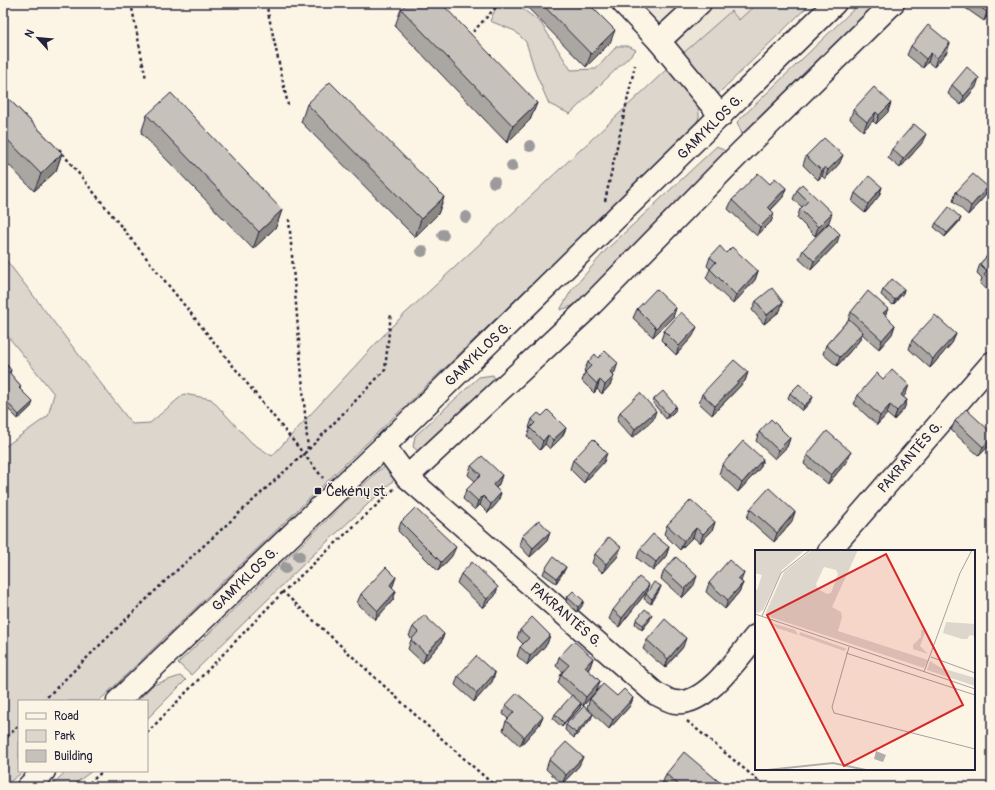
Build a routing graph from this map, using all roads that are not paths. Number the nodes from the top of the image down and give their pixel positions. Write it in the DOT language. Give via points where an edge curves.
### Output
graph roads {
  1 [pos="623,3"];
  2 [pos="700,3"];
  3 [pos="835,3"];
  4 [pos="893,3"];
  5 [pos="659,41"];
  6 [pos="721,116"];
  7 [pos="992,363"];
  8 [pos="384,446"];
  9 [pos="407,477"];
  10 [pos="830,550"];
  11 [pos="755,637"];
  12 [pos="119,700"];
  13 [pos="43,772"];
  14 [pos="28,787"];
  1 -- 5 [label="street"];
  2 -- 5 [label="street"];
  3 -- 6 [label="street, GAMYKLOS G."];
  4 -- 9 [label="street" via="585,310"];
  5 -- 6 [label="street"];
  6 -- 8 [label="street, GAMYKLOS G."];
  7 -- 10 [label="street, PAKRANTĖS G."];
  8 -- 9 [label="street, PAKRANTĖS G."];
  8 -- 12 [label="street, GAMYKLOS G."];
  9 -- 11 [label="street, PAKRANTĖS G." via="656,694 676,702 693,701 710,690"];
  13 -- 14 [label="street"];
}
